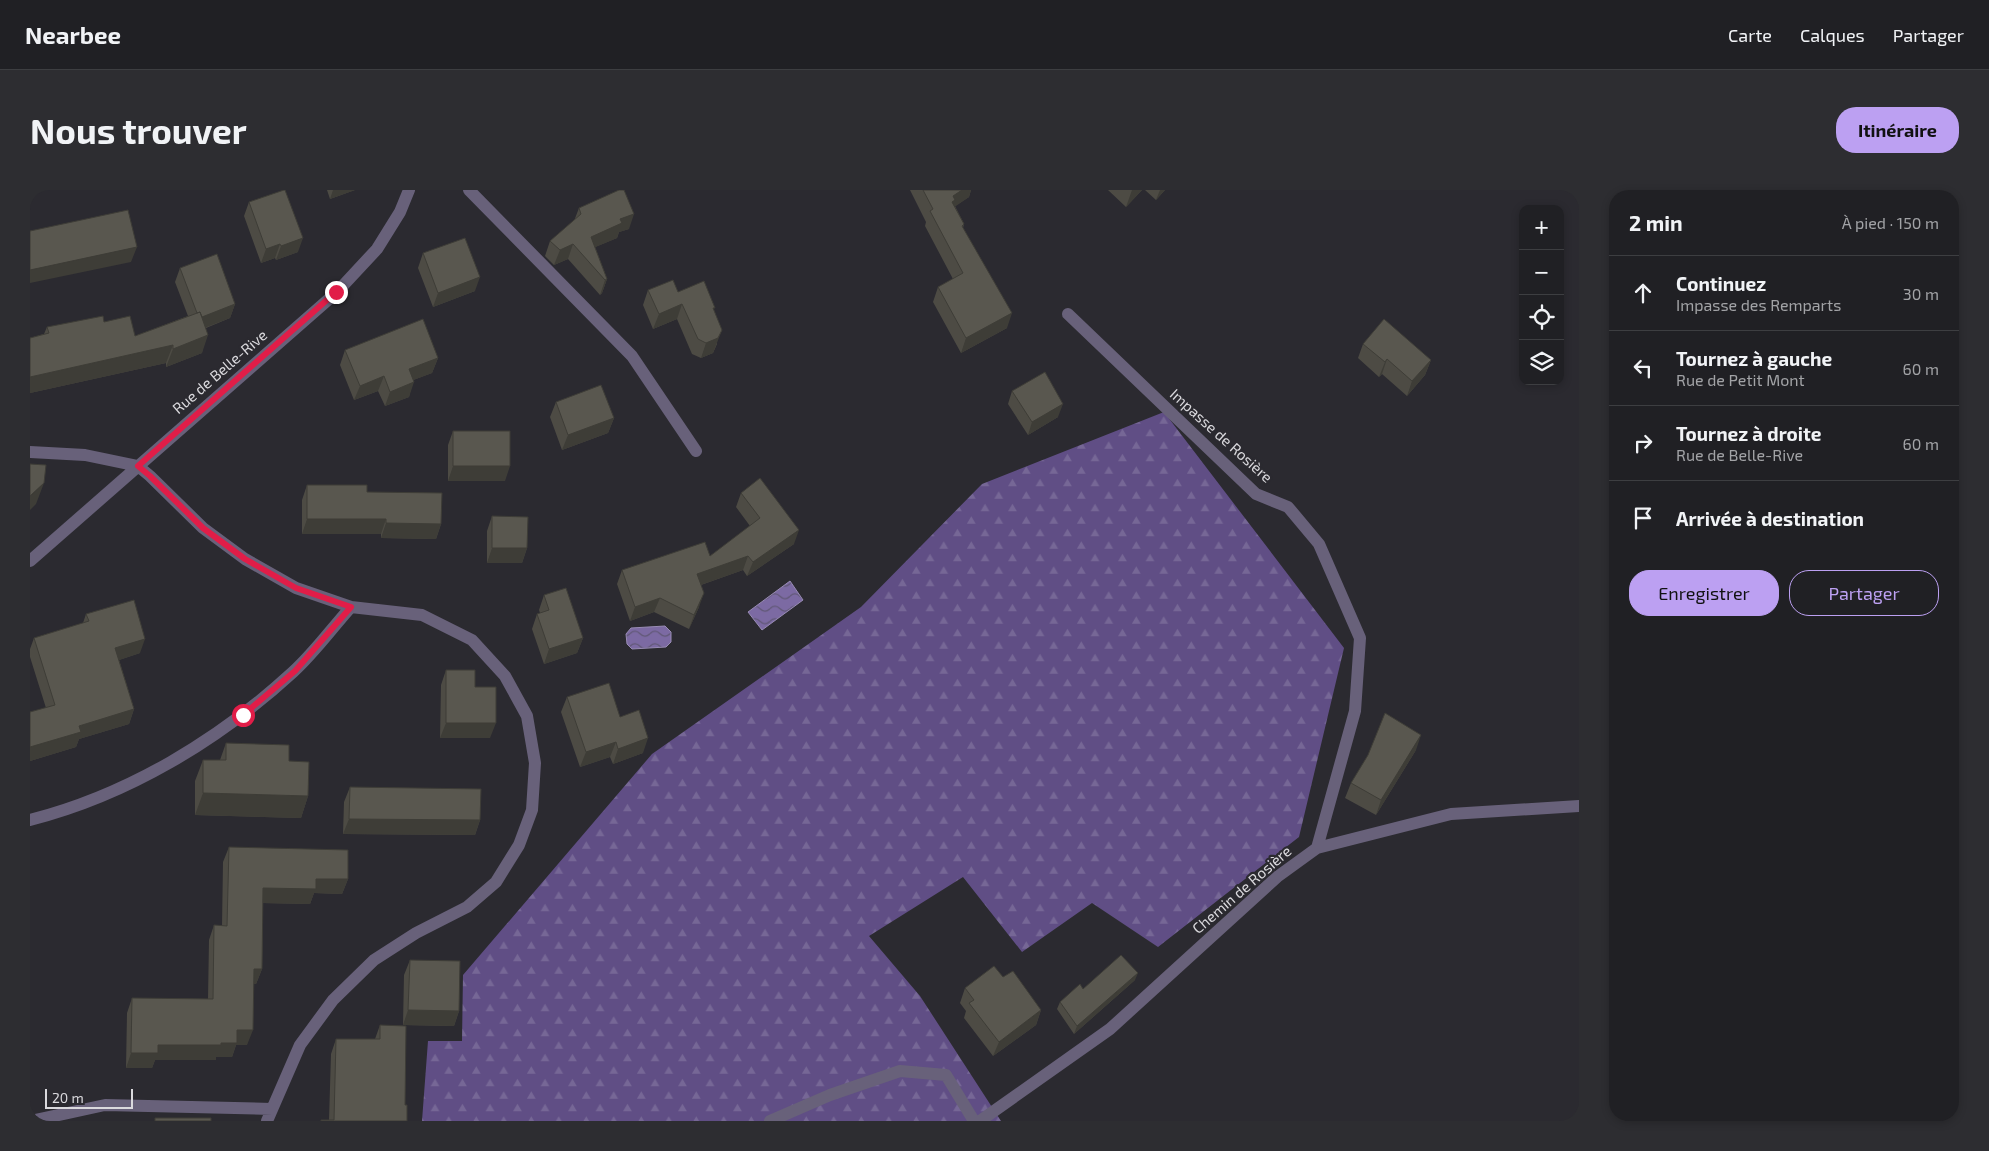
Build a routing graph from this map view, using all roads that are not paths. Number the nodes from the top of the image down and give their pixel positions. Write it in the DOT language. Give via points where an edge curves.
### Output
graph roads {
  1 [pos="410,190"];
  2 [pos="469,190"];
  3 [pos="1068,314"];
  4 [pos="696,451"];
  5 [pos="30,452"];
  6 [pos="138,466"];
  7 [pos="30,561"];
  8 [pos="351,607"];
  9 [pos="1579,806"];
  10 [pos="30,820"];
  11 [pos="1317,848"];
  12 [pos="270,1115"];
  13 [pos="31,1121"];
  14 [pos="770,1121"];
  15 [pos="974,1121"];
  16 [pos="980,1121"];
  1 -- 6 [label="street, Rue de Belle-Rive" via="377,249 336,292"];
  2 -- 4 [label="street" via="632,356"];
  3 -- 11 [label="street, Impasse de Rosière" via="1256,494 1288,508 1319,544 1360,638 1355,711"];
  5 -- 6 [label="street" via="84,455"];
  6 -- 7 [label="street, Rue de Belle-Rive"];
  6 -- 8 [label="street" via="203,528 245,559 296,588"];
  8 -- 10 [label="street" via="295,671 243,715 190,752 115,790"];
  8 -- 12 [label="street" via="422,615 472,640 505,676 527,716 536,763 532,810 519,845 496,882 467,907 416,933 374,960 334,1000 300,1045"];
  9 -- 11 [label="street, Chemin de Rosière" via="1451,814"];
  11 -- 16 [label="street, Chemin de Rosière" via="1277,877 1110,1029"];
  12 -- 13 [label="street" via="105,1105"];
  14 -- 15 [label="street" via="830,1095 900,1071 946,1074"];
}
